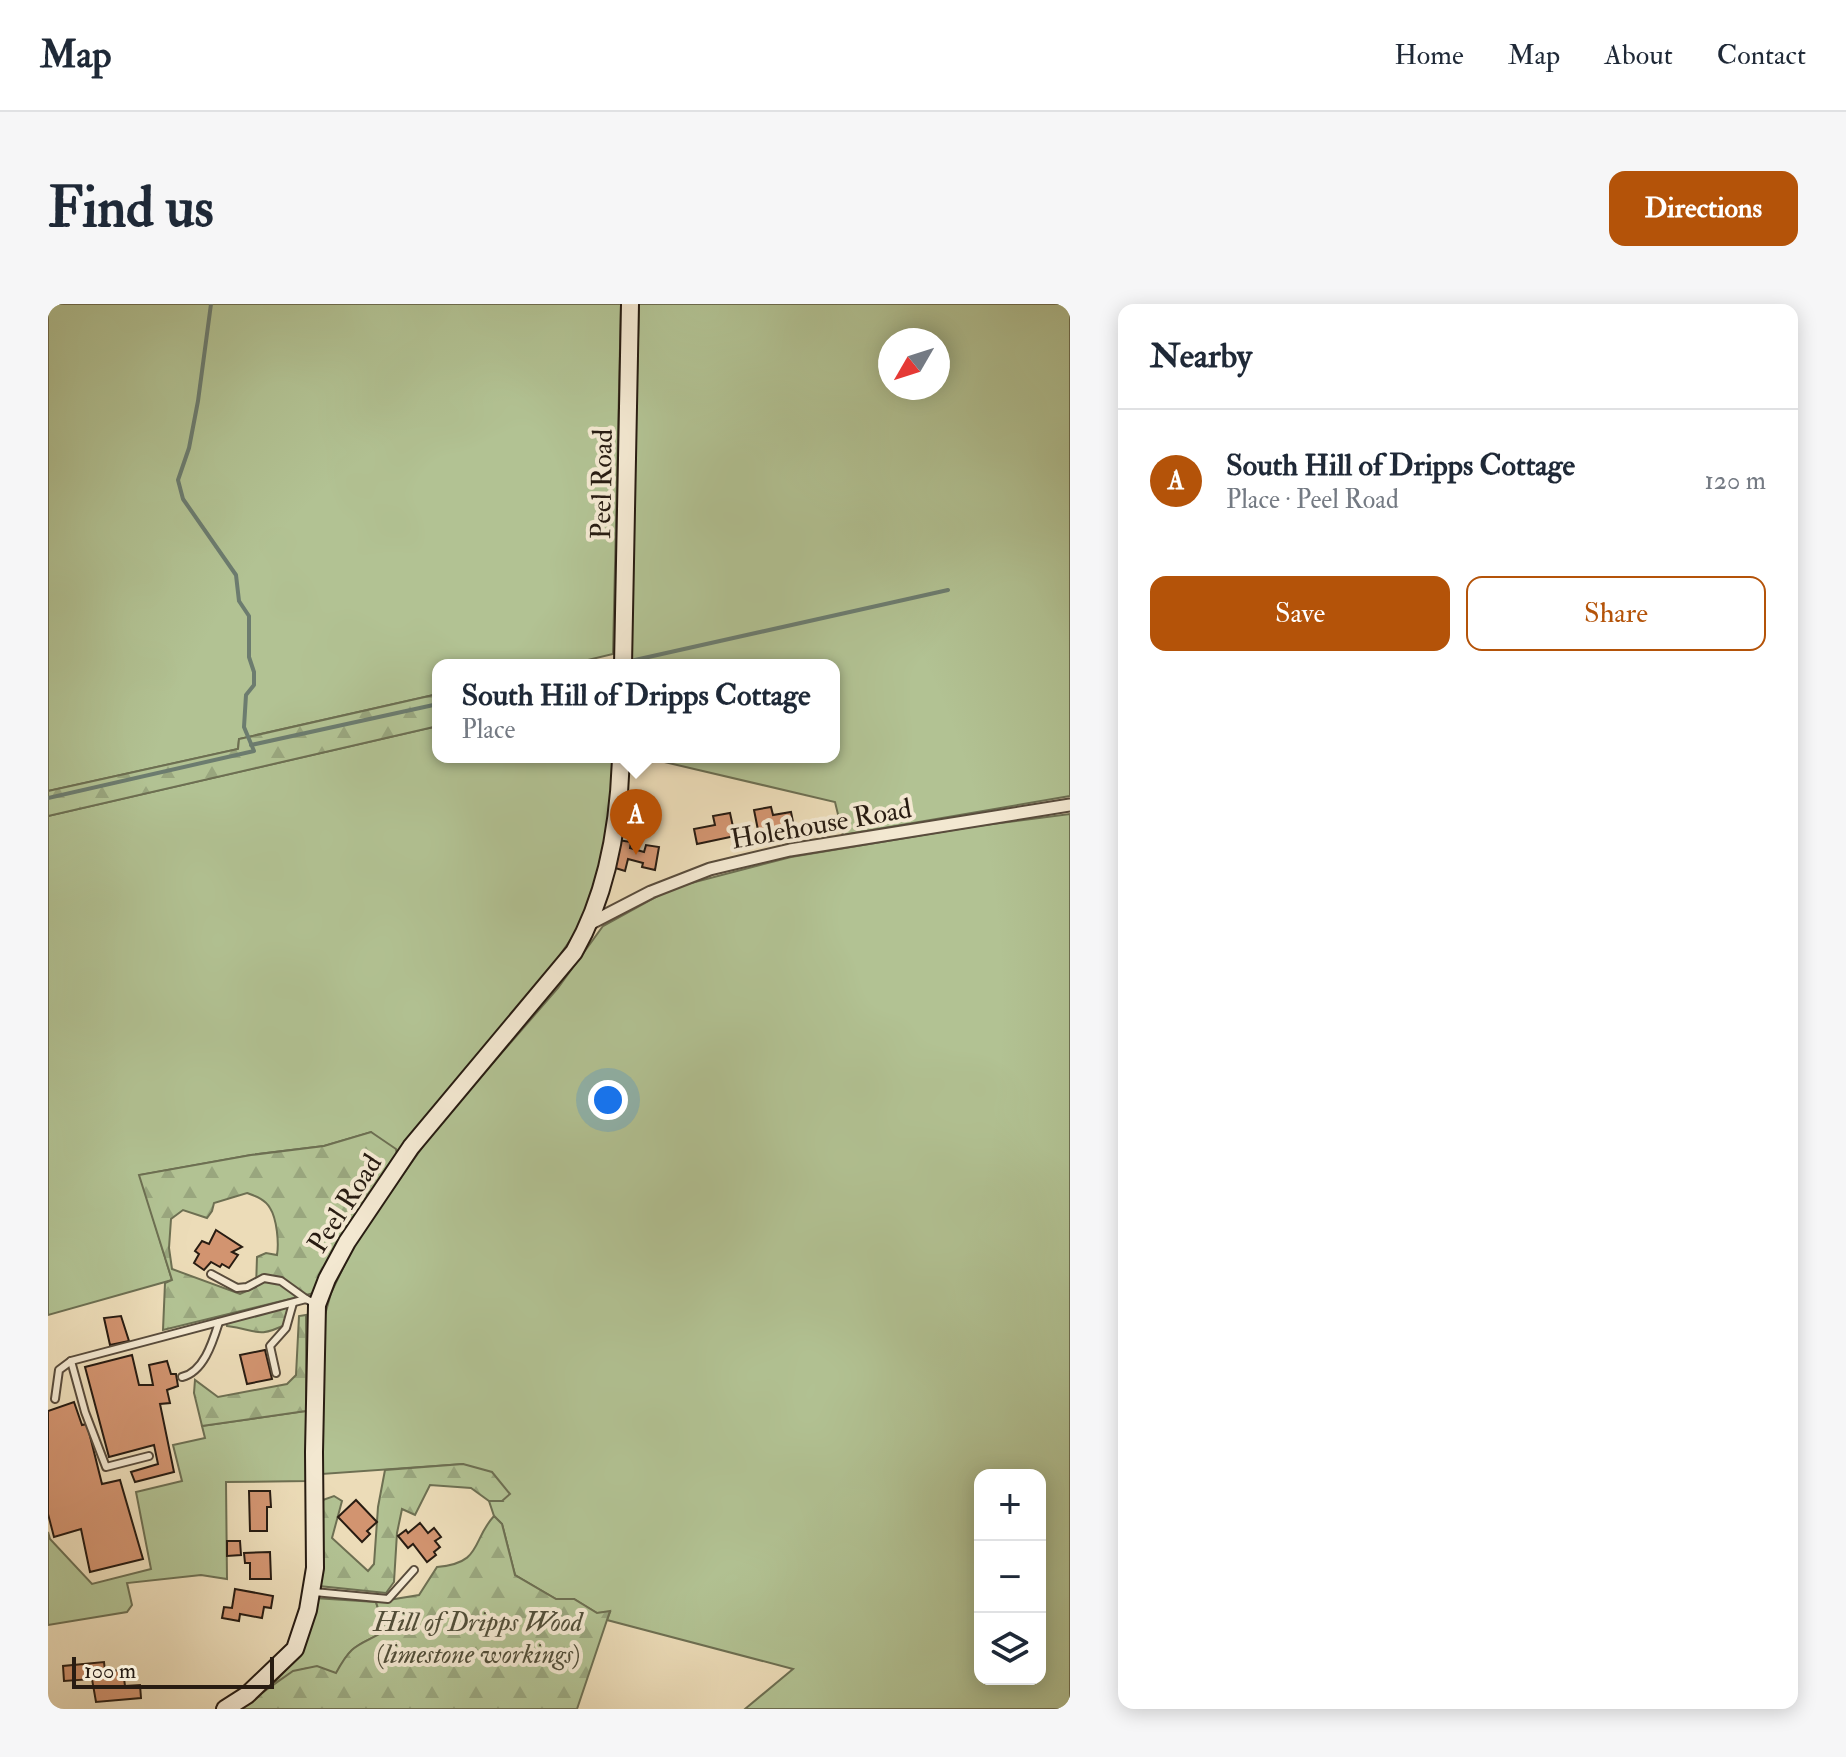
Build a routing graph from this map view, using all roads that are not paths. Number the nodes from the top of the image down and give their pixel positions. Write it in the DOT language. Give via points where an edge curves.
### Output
graph roads {
  1 [pos="630,304"];
  2 [pos="623,659"];
  3 [pos="621,763"];
  4 [pos="1070,805"];
  5 [pos="591,923"];
  6 [pos="211,1274"];
  7 [pos="312,1302"];
  8 [pos="293,1303"];
  9 [pos="219,1322"];
  10 [pos="71,1361"];
  11 [pos="276,1373"];
  12 [pos="182,1377"];
  13 [pos="55,1399"];
  14 [pos="149,1456"];
  15 [pos="414,1570"];
  16 [pos="311,1591"];
  17 [pos="225,1709"];
  1 -- 2 [label="street, Peel Road"];
  3 -- 5 [label="street, Peel Road" via="609,862"];
  4 -- 5 [label="street, Holehouse Road" via="790,850 710,869"];
  5 -- 7 [label="street, Peel Road" via="574,952 411,1147"];
  6 -- 7 [label="lane" via="237,1288 264,1278 281,1281"];
  7 -- 8 [label="lane"];
  7 -- 16 [label="street, Peel Road"];
  8 -- 9 [label="lane"];
  8 -- 11 [label="lane" via="286,1328 270,1346"];
  9 -- 10 [label="lane"];
  9 -- 12 [label="lane" via="202,1361 191,1375"];
  10 -- 13 [label="lane" via="59,1370"];
  10 -- 14 [label="lane" via="106,1467"];
  15 -- 16 [label="lane" via="388,1599"];
  16 -- 17 [label="street, Peel Road" via="295,1649 256,1688"];
}
